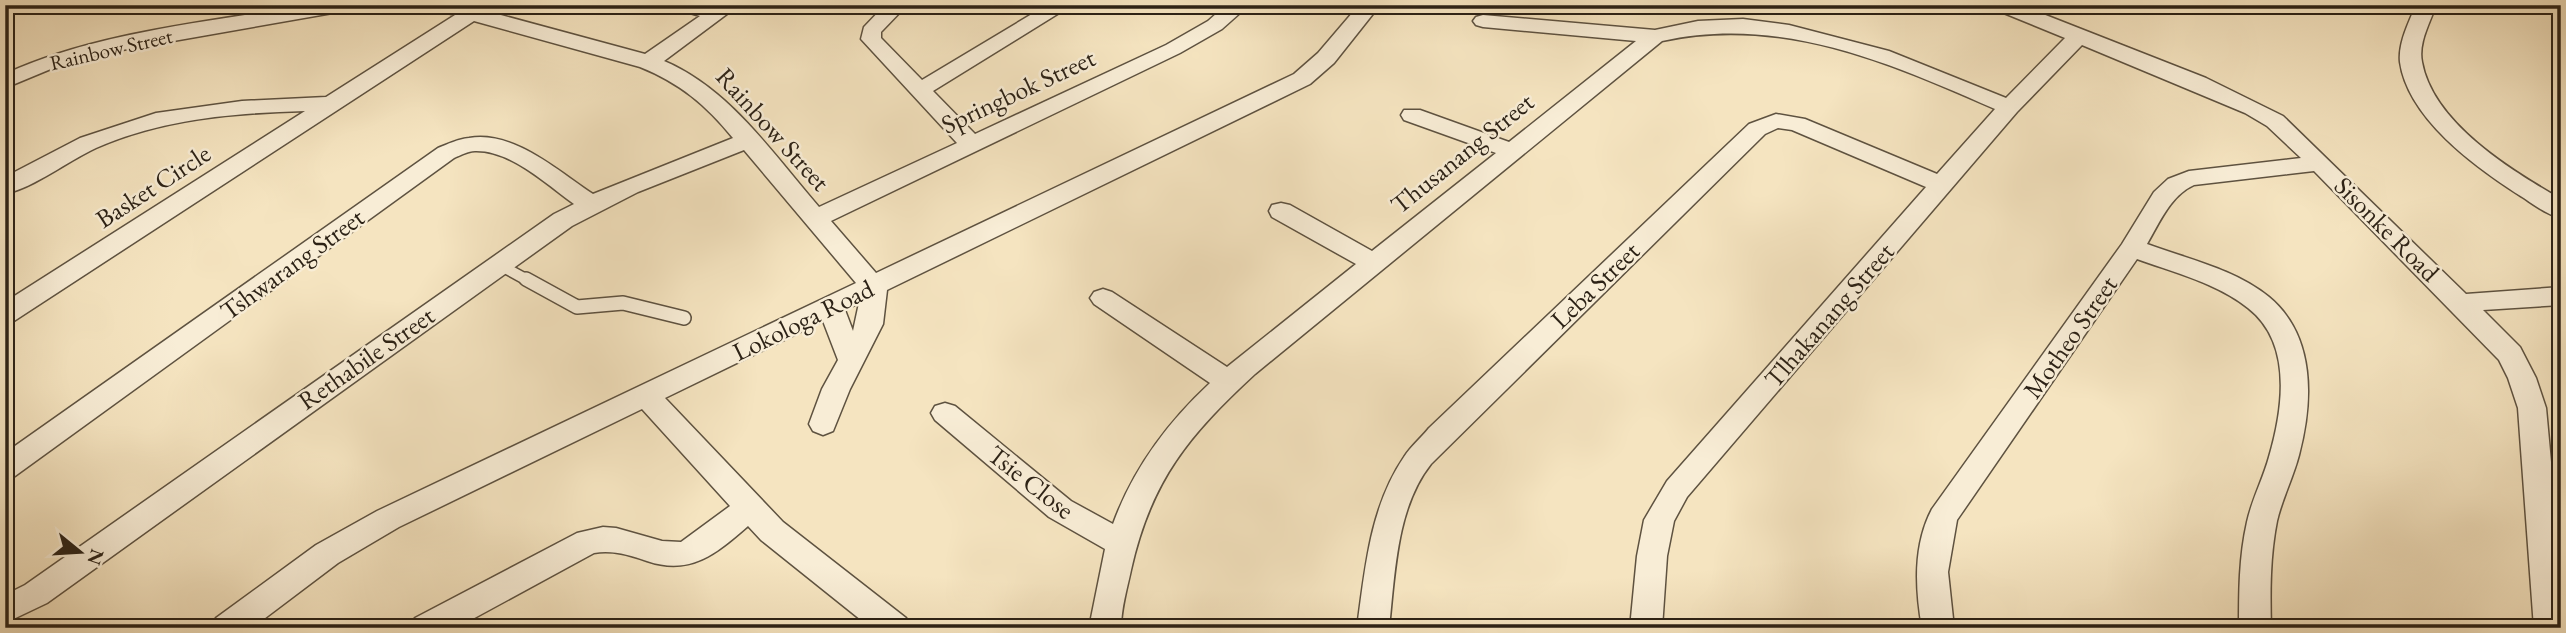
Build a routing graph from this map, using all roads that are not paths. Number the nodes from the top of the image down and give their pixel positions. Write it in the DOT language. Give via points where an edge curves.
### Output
graph roads {
  1 [pos="207,5"];
  2 [pos="344,5"];
  3 [pos="440,5"];
  4 [pos="684,5"];
  5 [pos="897,5"];
  6 [pos="1062,5"];
  7 [pos="1239,5"];
  8 [pos="1370,5"];
  9 [pos="2001,5"];
  10 [pos="2426,5"];
  11 [pos="723,10"];
  12 [pos="471,14"];
  13 [pos="1483,22"];
  14 [pos="197,30"];
  15 [pos="1655,36"];
  16 [pos="2079,36"];
  17 [pos="648,62"];
  18 [pos="5,82"];
  19 [pos="920,90"];
  20 [pos="330,104"];
  21 [pos="2009,107"];
  22 [pos="1412,116"];
  23 [pos="746,141"];
  24 [pos="971,144"];
  25 [pos="1513,151"];
  26 [pos="2320,163"];
  27 [pos="1942,185"];
  28 [pos="5,187"];
  29 [pos="591,204"];
  30 [pos="2561,210"];
  31 [pos="1281,212"];
  32 [pos="815,219"];
  33 [pos="2132,248"];
  34 [pos="1374,263"];
  35 [pos="498,264"];
  36 [pos="874,287"];
  37 [pos="2561,296"];
  38 [pos="1103,298"];
  39 [pos="2460,303"];
  40 [pos="831,307"];
  41 [pos="5,315"];
  42 [pos="684,318"];
  43 [pos="851,359"];
  44 [pos="1228,382"];
  45 [pos="646,396"];
  46 [pos="945,413"];
  47 [pos="823,424"];
  48 [pos="5,468"];
  49 [pos="749,508"];
  50 [pos="1122,544"];
  51 [pos="5,610"];
  52 [pos="1105,622"];
  53 [pos="228,628"];
  54 [pos="426,628"];
  55 [pos="895,628"];
  56 [pos="1373,628"];
  57 [pos="1646,628"];
  58 [pos="1938,628"];
  59 [pos="2255,628"];
  60 [pos="2550,628"];
  1 -- 14 [label="street"];
  2 -- 14 [label="street, Rainbow Street"];
  3 -- 12 [label="street, Rainbow Street"];
  4 -- 11 [label="street"];
  5 -- 19 [label="street" via="871,31 871,39"];
  6 -- 19 [label="street"];
  7 -- 24 [label="street, Springbok Street" via="1185,43"];
  8 -- 36 [label="street, Lokologa Road" via="1302,79"];
  9 -- 16 [label="street, Sisonke Road"];
  10 -- 30 [label="street" via="2411,60 2425,97 2487,160"];
  11 -- 17 [label="street"];
  12 -- 17 [label="street, Rainbow Street"];
  12 -- 20 [label="street, Basket Circle"];
  13 -- 15 [label="street"];
  14 -- 18 [label="street, Rainbow Street" via="74,53"];
  15 -- 21 [label="street, Thusanang Street" via="1694,22 1728,19 1803,24 1866,44"];
  15 -- 25 [label="street, Thusanang Street"];
  16 -- 21 [label="street, Tlhakanang Street"];
  16 -- 26 [label="street, Sisonke Road" via="2252,108 2294,137"];
  17 -- 23 [label="street, Rainbow Street" via="696,85"];
  19 -- 24 [label="street"];
  20 -- 28 [label="street, Basket Circle" via="230,107 138,125 98,138"];
  20 -- 41 [label="street, Basket Circle"];
  21 -- 27 [label="street, Tlhakanang Street"];
  22 -- 25 [label="street"];
  23 -- 29 [label="street, Rethabile Street"];
  23 -- 32 [label="street, Rainbow Street"];
  24 -- 32 [label="street, Springbok Street"];
  25 -- 34 [label="street, Thusanang Street"];
  26 -- 33 [label="street, Motheo Street" via="2210,174 2176,184 2162,197"];
  26 -- 39 [label="street, Sisonke Road"];
  27 -- 56 [label="street, Leba Street" via="1797,124 1776,121 1757,129 1412,467 1395,502 1384,544"];
  27 -- 57 [label="street, Tlhakanang Street" via="1677,489 1659,520"];
  29 -- 35 [label="street, Rethabile Street"];
  29 -- 48 [label="street, Tshwarang Street" via="497,148 472,144 446,153"];
  31 -- 34 [label="street"];
  32 -- 36 [label="street, Rainbow Street"];
  33 -- 58 [label="street, Motheo Street" via="1943,517 1933,553 1931,589"];
  33 -- 59 [label="street" via="2247,294 2276,320 2294,356 2291,428 2258,545"];
  34 -- 44 [label="street, Thusanang Street"];
  35 -- 42 [label="lane" via="586,309 623,303"];
  35 -- 51 [label="street, Rethabile Street" via="36,594"];
  36 -- 40 [label="street, Lokologa Road"];
  36 -- 43 [label="street" via="870,324"];
  37 -- 39 [label="street"];
  38 -- 44 [label="street"];
  39 -- 60 [label="street, Sisonke Road" via="2510,354 2532,408"];
  40 -- 43 [label="street"];
  40 -- 45 [label="street, Lokologa Road"];
  43 -- 47 [label="street"];
  44 -- 50 [label="street, Thusanang Street" via="1169,444 1141,492"];
  45 -- 49 [label="street"];
  45 -- 53 [label="street, Lokologa Road" via="388,519 327,554"];
  46 -- 50 [label="street, Tsie Close" via="1060,509"];
  49 -- 54 [label="street" via="683,554 667,555 622,539 588,542"];
  49 -- 55 [label="street"];
  50 -- 52 [label="street, Thusanang Street"];
}
